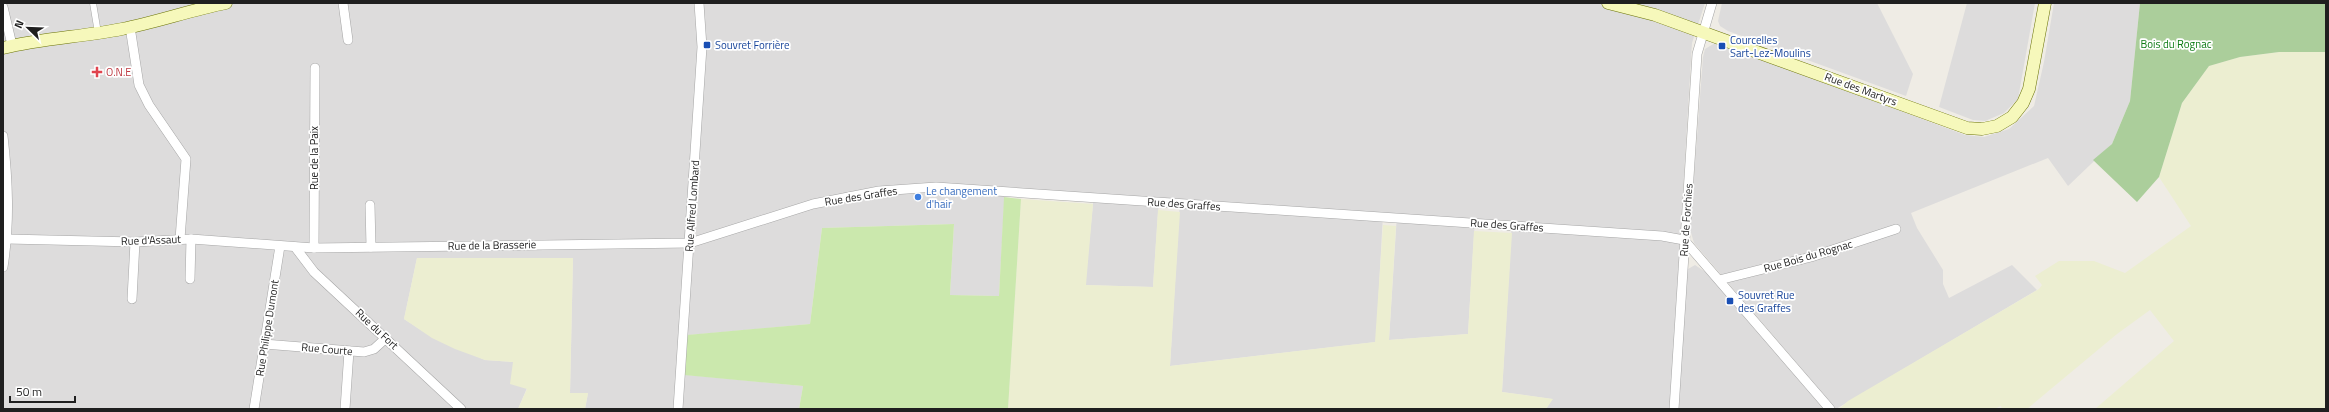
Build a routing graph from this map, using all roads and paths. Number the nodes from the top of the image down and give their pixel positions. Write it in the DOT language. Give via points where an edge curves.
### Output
graph roads {
  1 [pos="93,3"];
  2 [pos="226,3"];
  3 [pos="343,3"];
  4 [pos="699,3"];
  5 [pos="1608,3"];
  6 [pos="1712,3"];
  7 [pos="2045,3"];
  8 [pos="3,7"];
  9 [pos="130,28"];
  10 [pos="1702,32"];
  11 [pos="98,33"];
  12 [pos="348,40"];
  13 [pos="8,46"];
  14 [pos="315,68"];
  15 [pos="3,136"];
  16 [pos="370,205"];
  17 [pos="1896,229"];
  18 [pos="7,239"];
  19 [pos="180,239"];
  20 [pos="191,239"];
  21 [pos="1684,240"];
  22 [pos="135,242"];
  23 [pos="690,243"];
  24 [pos="280,246"];
  25 [pos="295,247"];
  26 [pos="371,247"];
  27 [pos="314,248"];
  28 [pos="3,267"];
  29 [pos="190,279"];
  30 [pos="1719,280"];
  31 [pos="132,299"];
  32 [pos="386,338"];
  33 [pos="264,344"];
  34 [pos="349,351"];
  35 [pos="254,409"];
  36 [pos="345,409"];
  37 [pos="461,409"];
  38 [pos="678,409"];
  39 [pos="1674,409"];
  40 [pos="1830,409"];
  1 -- 11 [label="street"];
  2 -- 9 [label="main road" via="197,8"];
  3 -- 12 [label="street"];
  4 -- 23 [label="street, Rue Alfred Lombard" via="702,46"];
  5 -- 10 [label="main road, Rue des Martyrs" via="1655,15"];
  6 -- 10 [label="street, Rue de Forchies"];
  7 -- 10 [label="main road, Rue des Martyrs" via="2028,93 2017,112 2008,120 1994,127 1982,129 1967,128"];
  8 -- 13 [label="street"];
  9 -- 11 [label="main road"];
  9 -- 19 [label="street" via="139,85 148,105 186,159"];
  10 -- 21 [label="street, Rue de Forchies" via="1697,54"];
  11 -- 13 [label="main road"];
  14 -- 27 [label="street, Rue de la Paix"];
  15 -- 18 [label="street" via="9,201"];
  16 -- 26 [label="street"];
  17 -- 30 [label="street, Rue Bois du Rognac" via="1811,257"];
  18 -- 22 [label="street, Rue d'Assaut"];
  18 -- 28 [label="street"];
  19 -- 20 [label="street, Rue d'Assaut"];
  19 -- 22 [label="street, Rue d'Assaut"];
  20 -- 24 [label="street, Rue d'Assaut"];
  20 -- 29 [label="street"];
  21 -- 23 [label="street, Rue des Graffes" via="1662,236 936,187 879,191 813,204"];
  21 -- 30 [label="street"];
  21 -- 39 [label="street, Rue de Forchies"];
  22 -- 31 [label="street"];
  23 -- 26 [label="street, Rue de la Brasserie"];
  23 -- 38 [label="street, Rue Alfred Lombard"];
  24 -- 25 [label="street, Rue d'Assaut"];
  24 -- 33 [label="street, Rue Philippe Dumont"];
  25 -- 27 [label="street, Rue de la Brasserie"];
  25 -- 32 [label="street, Rue du Fort" via="314,272"];
  26 -- 27 [label="street, Rue de la Brasserie"];
  30 -- 40 [label="street"];
  32 -- 34 [label="street, Rue Courte" via="374,349 364,352"];
  32 -- 37 [label="street, Rue du Fort"];
  33 -- 34 [label="street, Rue Courte"];
  33 -- 35 [label="street, Rue Philippe Dumont"];
  34 -- 36 [label="street"];
}
